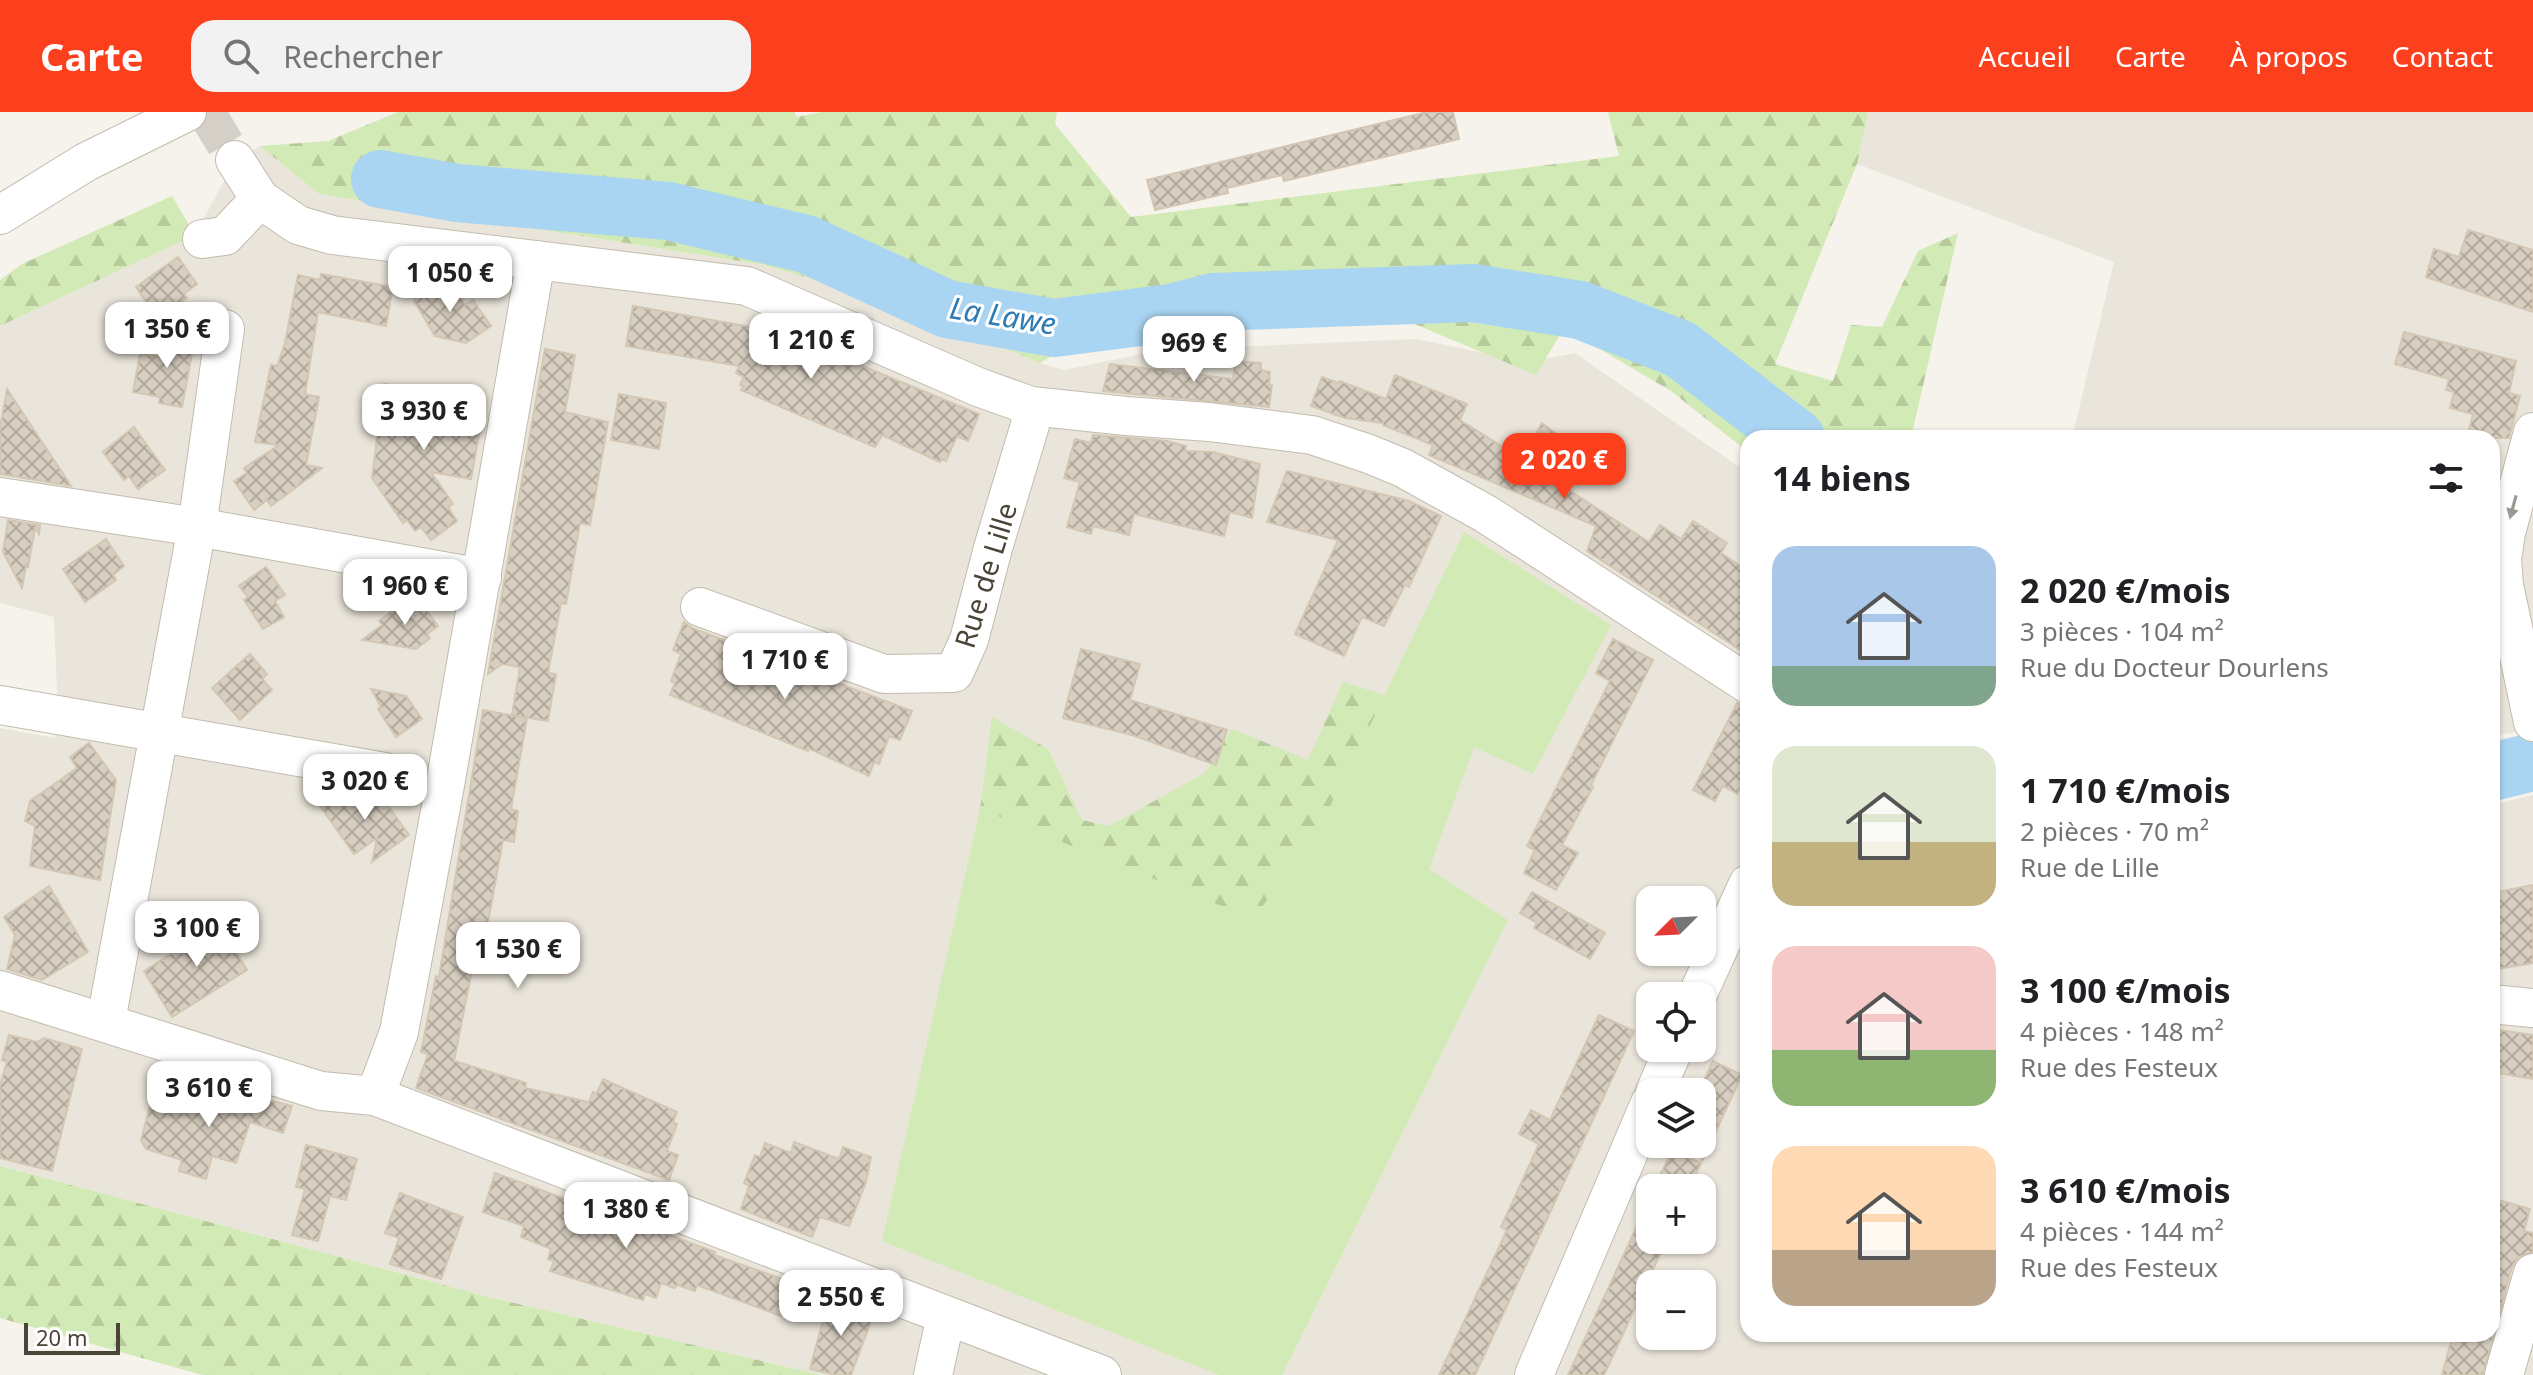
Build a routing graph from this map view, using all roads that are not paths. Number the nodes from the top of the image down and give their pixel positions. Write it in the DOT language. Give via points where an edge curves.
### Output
graph roads {
  1 [pos="187,112"];
  2 [pos="235,160"];
  3 [pos="260,199"];
  4 [pos="0,215"];
  5 [pos="202,239"];
  6 [pos="536,260"];
  7 [pos="225,329"];
  8 [pos="1031,406"];
  9 [pos="2533,432"];
  10 [pos="0,497"];
  11 [pos="197,527"];
  12 [pos="482,578"];
  13 [pos="700,607"];
  14 [pos="1740,679"];
  15 [pos="0,705"];
  16 [pos="2533,722"];
  17 [pos="161,731"];
  18 [pos="385,772"];
  19 [pos="1740,902"];
  20 [pos="1703,982"];
  21 [pos="0,990"];
  22 [pos="2500,1005"];
  23 [pos="2533,1008"];
  24 [pos="106,1021"];
  25 [pos="375,1096"];
  26 [pos="1636,1136"];
  27 [pos="2533,1273"];
  28 [pos="946,1316"];
  29 [pos="933,1375"];
  30 [pos="1102,1375"];
  31 [pos="1534,1375"];
  32 [pos="2504,1375"];
  1 -- 4 [label="street" via="86,162"];
  2 -- 3 [label="street"];
  3 -- 5 [label="street" via="225,236"];
  3 -- 6 [label="street" via="298,225 332,235"];
  6 -- 8 [label="street" via="747,286"];
  6 -- 12 [label="street"];
  7 -- 11 [label="street"];
  8 -- 13 [label="street, Rue de Lille" via="969,640 954,673 884,674"];
  8 -- 14 [label="street" via="1312,435 1369,454 1486,514"];
  9 -- 16 [label="street, one-way" via="2502,559"];
  10 -- 11 [label="street"];
  11 -- 12 [label="street"];
  11 -- 17 [label="street"];
  12 -- 25 [label="street" via="399,1032"];
  15 -- 17 [label="street"];
  17 -- 18 [label="street"];
  17 -- 24 [label="street"];
  19 -- 20 [label="street"];
  21 -- 24 [label="street"];
  22 -- 23 [label="street"];
  24 -- 25 [label="street" via="321,1091"];
  25 -- 28 [label="street"];
  26 -- 31 [label="street"];
  27 -- 32 [label="street"];
  28 -- 29 [label="street"];
  28 -- 30 [label="street"];
}
